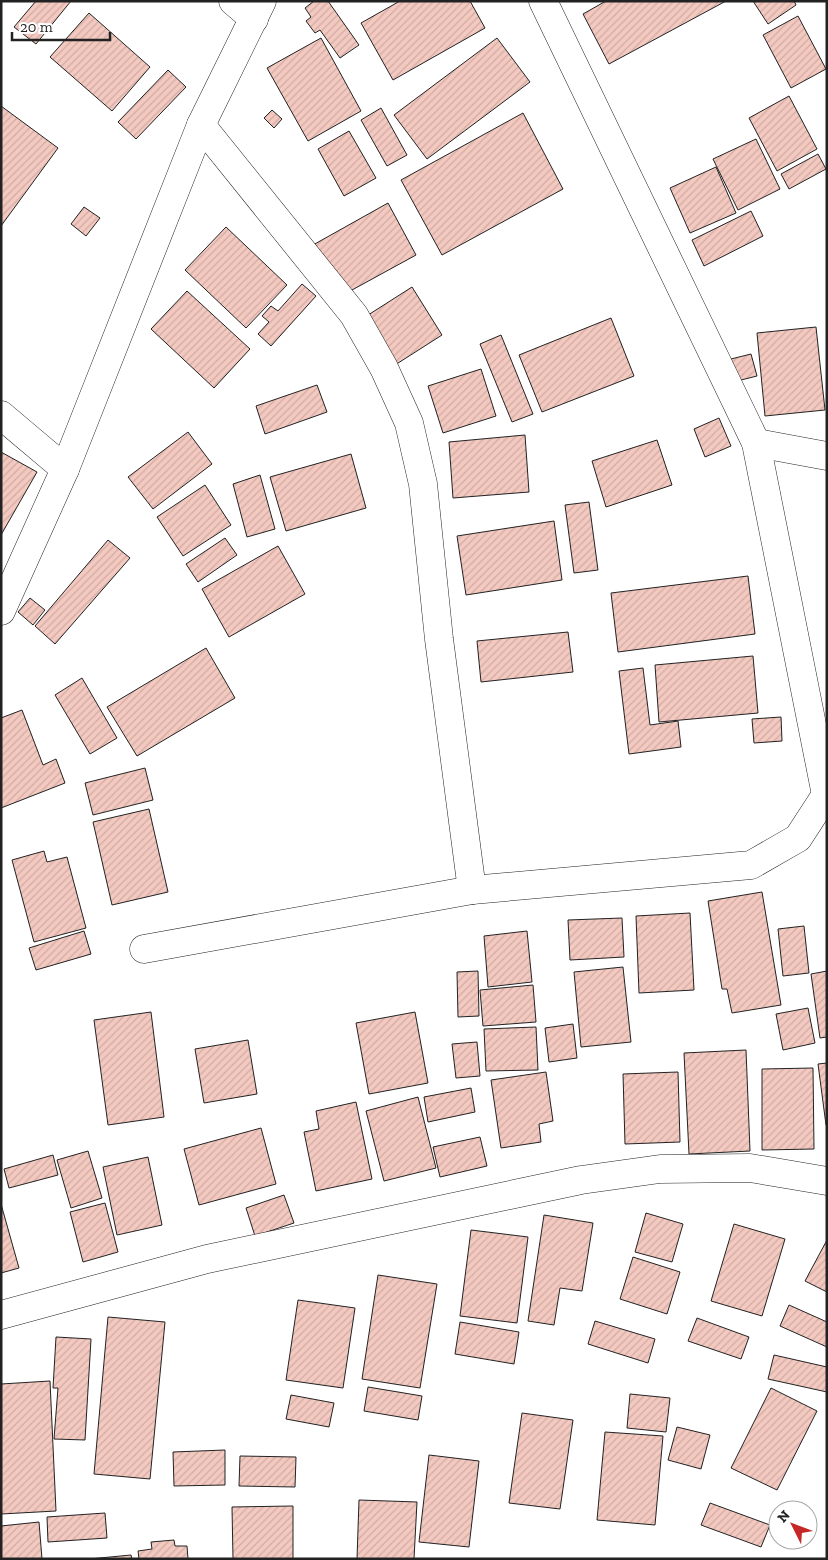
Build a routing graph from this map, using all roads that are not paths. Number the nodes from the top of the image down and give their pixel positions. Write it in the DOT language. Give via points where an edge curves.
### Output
graph roads {
  1 [pos="233,1"];
  2 [pos="543,1"];
  3 [pos="258,10"];
  4 [pos="201,125"];
  5 [pos="1,415"];
  6 [pos="756,443"];
  7 [pos="827,456"];
  8 [pos="65,469"];
  9 [pos="1,611"];
  10 [pos="472,890"];
  11 [pos="144,949"];
  12 [pos="827,1181"];
  13 [pos="1,1315"];
  1 -- 3 [label="street"];
  2 -- 6 [label="street"];
  3 -- 4 [label="street"];
  4 -- 8 [label="street"];
  4 -- 10 [label="street" via="354,315 384,368 409,423 423,484 439,639"];
  5 -- 8 [label="street"];
  6 -- 7 [label="street"];
  6 -- 10 [label="street" via="826,796 798,838 751,865"];
  8 -- 9 [label="street"];
  10 -- 11 [label="street"];
  12 -- 13 [label="street" via="750,1168 660,1169 581,1180 207,1259"];
}
